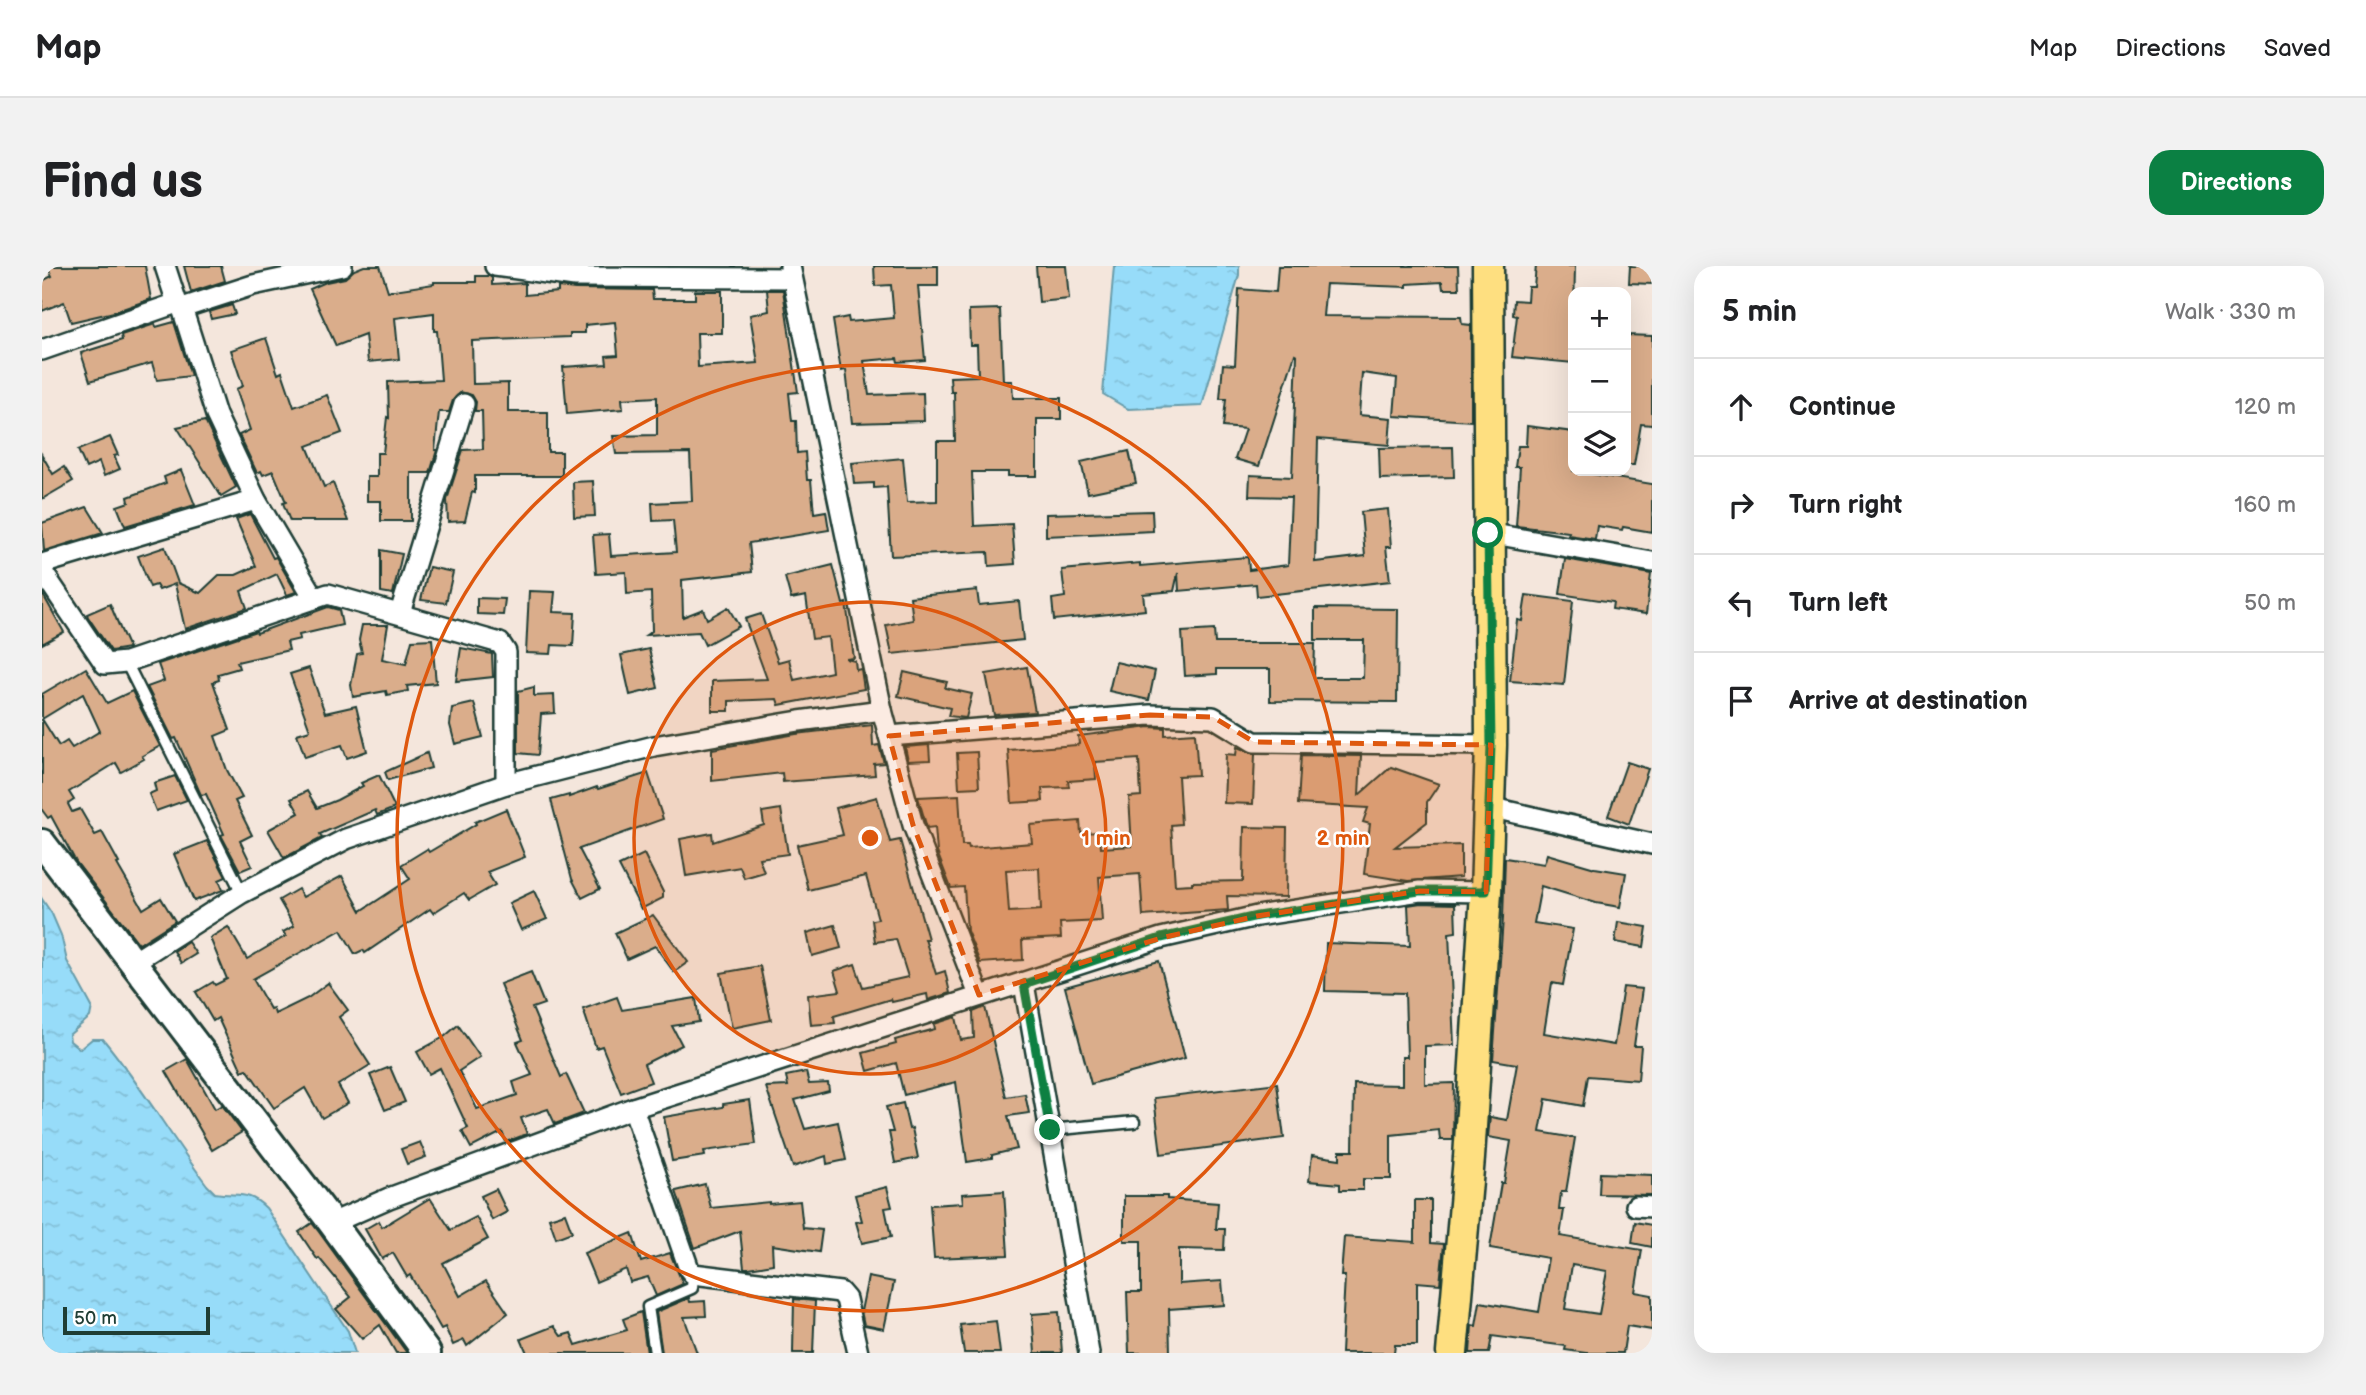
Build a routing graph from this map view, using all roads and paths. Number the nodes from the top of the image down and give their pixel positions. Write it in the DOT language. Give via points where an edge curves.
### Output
graph roads {
  1 [pos="165,266"];
  2 [pos="342,266"];
  3 [pos="495,266"];
  4 [pos="1488,266"];
  5 [pos="791,272"];
  6 [pos="180,306"];
  7 [pos="42,350"];
  8 [pos="464,404"];
  9 [pos="256,500"];
  10 [pos="1488,533"];
  11 [pos="1652,562"];
  12 [pos="42,564"];
  13 [pos="42,571"];
  14 [pos="47,592"];
  15 [pos="314,598"];
  16 [pos="400,613"];
  17 [pos="126,663"];
  18 [pos="882,709"];
  19 [pos="889,736"];
  20 [pos="1491,745"];
  21 [pos="506,784"];
  22 [pos="1489,807"];
  23 [pos="42,843"];
  24 [pos="1652,844"];
  25 [pos="1486,891"];
  26 [pos="242,894"];
  27 [pos="132,963"];
  28 [pos="1024,984"];
  29 [pos="979,995"];
  30 [pos="633,1108"];
  31 [pos="1134,1122"];
  32 [pos="1050,1130"];
  33 [pos="332,1223"];
  34 [pos="693,1274"];
  35 [pos="427,1353"];
  36 [pos="655,1353"];
  37 [pos="859,1353"];
  38 [pos="1089,1353"];
  39 [pos="1452,1353"];
  1 -- 6 [label="street"];
  2 -- 6 [label="street"];
  3 -- 5 [label="street" via="575,277"];
  4 -- 10 [label="main road"];
  5 -- 18 [label="street"];
  6 -- 7 [label="street"];
  6 -- 9 [label="street" via="216,415"];
  8 -- 16 [label="street"];
  9 -- 12 [label="street"];
  9 -- 15 [label="street"];
  10 -- 11 [label="street"];
  10 -- 20 [label="main road"];
  13 -- 14 [label="street"];
  14 -- 17 [label="street" via="105,664"];
  15 -- 16 [label="street" via="328,594"];
  15 -- 17 [label="street"];
  16 -- 21 [label="street" via="500,643 506,652"];
  17 -- 26 [label="lane"];
  18 -- 19 [label="street"];
  18 -- 21 [label="street" via="654,746"];
  19 -- 20 [label="street" via="1150,715 1213,717 1254,741"];
  19 -- 29 [label="street" via="913,825"];
  20 -- 22 [label="main road"];
  21 -- 26 [label="street" via="346,839"];
  22 -- 24 [label="street"];
  22 -- 25 [label="main road"];
  23 -- 27 [label="street"];
  25 -- 28 [label="street" via="1419,891 1257,916 1161,938"];
  25 -- 39 [label="main road"];
  26 -- 27 [label="street"];
  27 -- 33 [label="street"];
  28 -- 29 [label="street"];
  28 -- 32 [label="street"];
  29 -- 30 [label="street"];
  30 -- 33 [label="street"];
  30 -- 34 [label="street"];
  31 -- 32 [label="lane"];
  32 -- 38 [label="street"];
  33 -- 35 [label="street"];
  34 -- 36 [label="lane" via="692,1287 648,1307"];
  34 -- 37 [label="street" via="839,1292 846,1299"];
}
